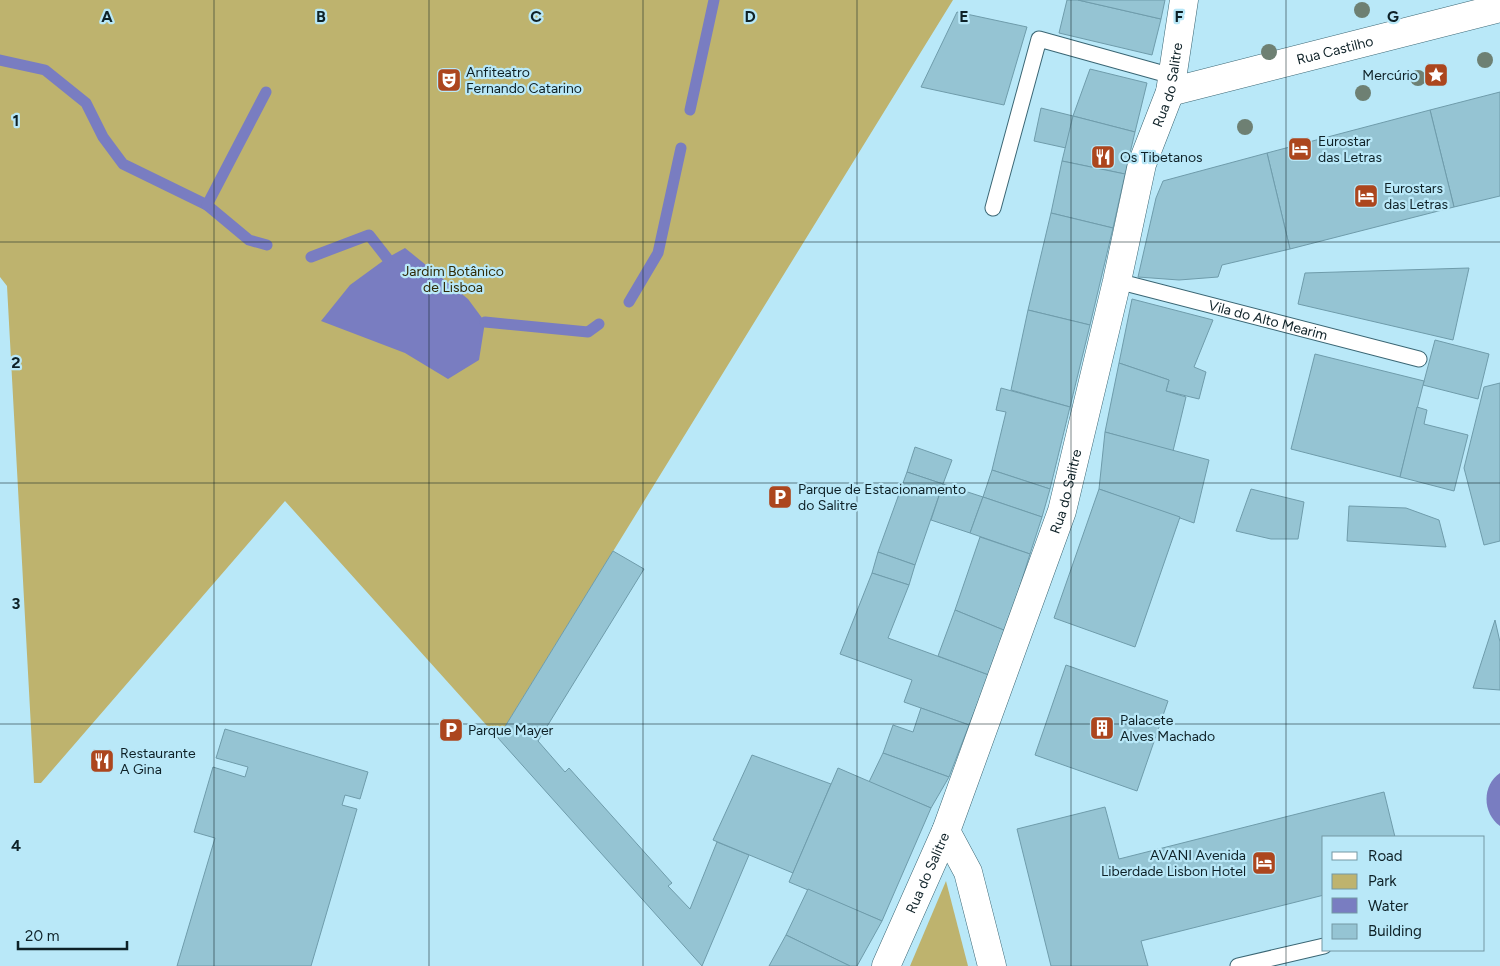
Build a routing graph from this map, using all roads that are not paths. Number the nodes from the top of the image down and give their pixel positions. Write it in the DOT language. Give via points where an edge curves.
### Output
graph roads {
  1 [pos="1184,0"];
  2 [pos="1500,8"];
  3 [pos="1171,84"];
  4 [pos="993,208"];
  5 [pos="1117,281"];
  6 [pos="1419,360"];
  7 [pos="946,831"];
  8 [pos="1322,946"];
  9 [pos="886,966"];
  10 [pos="992,966"];
  11 [pos="1238,966"];
  1 -- 3 [label="street, Rua do Salitre"];
  2 -- 3 [label="street, Rua Castilho"];
  3 -- 4 [label="lane" via="1039,39"];
  3 -- 5 [label="street, Rua do Salitre" via="1142,164"];
  5 -- 6 [label="lane, Vila do Alto Mearim"];
  5 -- 7 [label="street, Rua do Salitre" via="1062,512"];
  7 -- 9 [label="street, Rua do Salitre"];
  7 -- 10 [label="street" via="968,872"];
  8 -- 11 [label="lane"];
}
